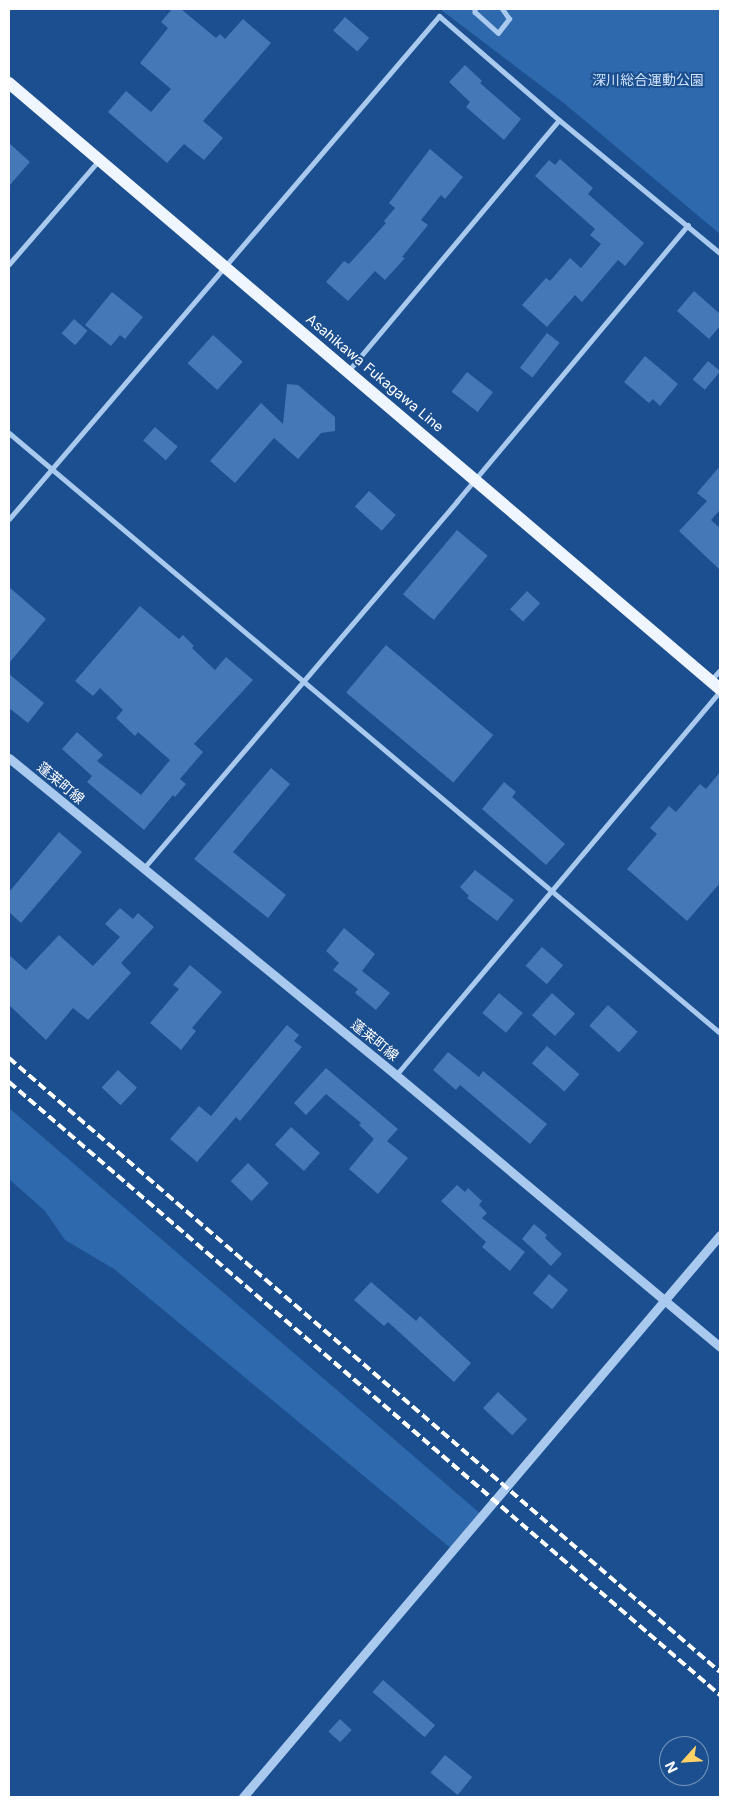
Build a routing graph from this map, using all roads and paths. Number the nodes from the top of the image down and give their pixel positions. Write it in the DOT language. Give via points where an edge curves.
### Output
graph roads {
  1 [pos="475,9"];
  2 [pos="502,9"];
  3 [pos="9,83"];
  4 [pos="559,120"];
  5 [pos="99,160"];
  6 [pos="688,225"];
  7 [pos="720,253"];
  8 [pos="9,264"];
  9 [pos="225,266"];
  10 [pos="349,370"];
  11 [pos="9,433"];
  12 [pos="51,469"];
  13 [pos="476,479"];
  14 [pos="9,519"];
  15 [pos="720,670"];
  16 [pos="303,682"];
  17 [pos="717,687"];
  18 [pos="9,758"];
  19 [pos="143,869"];
  20 [pos="552,892"];
  21 [pos="720,1034"];
  22 [pos="396,1075"];
  23 [pos="720,1235"];
  24 [pos="664,1301"];
  25 [pos="720,1347"];
  26 [pos="243,1797"];
  1 -- 2 [label="street" via="498,33 509,19"];
  3 -- 5 [label="main road, Asahikawa Fukagawa Line"];
  4 -- 6 [label="street"];
  4 -- 9 [label="street" via="439,16"];
  4 -- 10 [label="street"];
  5 -- 8 [label="street"];
  5 -- 9 [label="main road, Asahikawa Fukagawa Line"];
  6 -- 7 [label="street"];
  6 -- 13 [label="street"];
  9 -- 10 [label="main road, Asahikawa Fukagawa Line"];
  9 -- 12 [label="street"];
  10 -- 13 [label="main road, Asahikawa Fukagawa Line"];
  11 -- 12 [label="street"];
  12 -- 14 [label="street"];
  12 -- 16 [label="street"];
  13 -- 16 [label="street"];
  13 -- 17 [label="main road, Asahikawa Fukagawa Line"];
  15 -- 17 [label="street"];
  16 -- 19 [label="street"];
  16 -- 20 [label="street"];
  17 -- 20 [label="street"];
  18 -- 19 [label="street, 蓬莱町線"];
  19 -- 22 [label="street, 蓬莱町線"];
  20 -- 21 [label="street"];
  20 -- 22 [label="street"];
  22 -- 24 [label="street, 蓬莱町線"];
  23 -- 24 [label="street"];
  24 -- 25 [label="street, 蓬莱町線"];
  24 -- 26 [label="street"];
}
